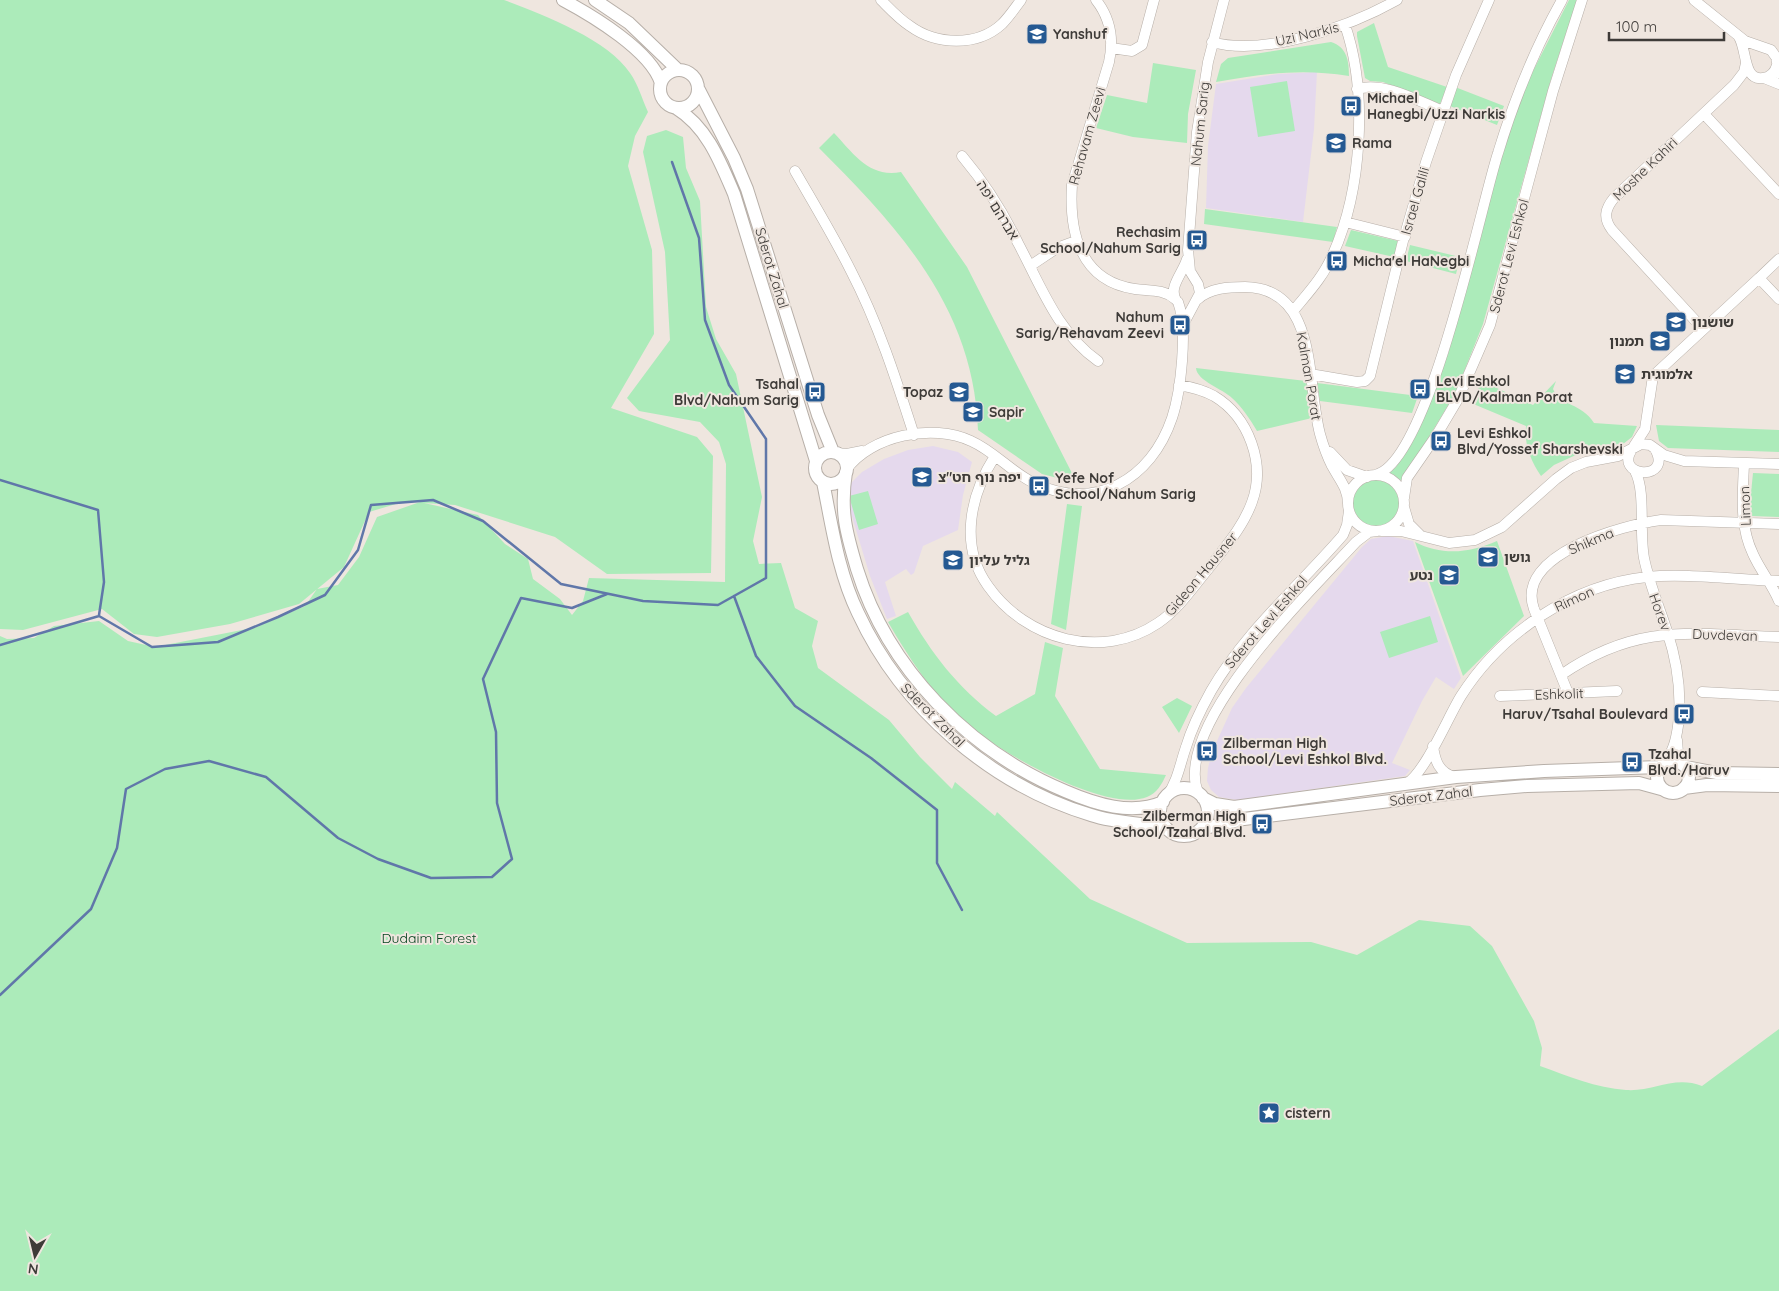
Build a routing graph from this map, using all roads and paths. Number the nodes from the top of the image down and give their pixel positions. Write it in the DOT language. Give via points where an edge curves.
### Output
graph roads {
  1 [pos="563,0"];
  2 [pos="595,0"];
  3 [pos="881,0"];
  4 [pos="1021,0"];
  5 [pos="1096,0"];
  6 [pos="1154,0"];
  7 [pos="1224,0"];
  8 [pos="1397,0"];
  9 [pos="1489,0"];
  10 [pos="1562,0"];
  11 [pos="1582,0"];
  12 [pos="1694,0"];
  13 [pos="1345,25"];
  14 [pos="1739,37"];
  15 [pos="1212,42"];
  16 [pos="1779,43"];
  17 [pos="1763,47"];
  18 [pos="1111,48"];
  19 [pos="1746,62"];
  20 [pos="1778,63"];
  21 [pos="677,69"];
  22 [pos="1762,78"];
  23 [pos="661,83"];
  24 [pos="1779,84"];
  25 [pos="1734,85"];
  26 [pos="1357,89"];
  27 [pos="699,90"];
  28 [pos="676,108"];
  29 [pos="1443,111"];
  30 [pos="1704,114"];
  31 [pos="962,156"];
  32 [pos="795,171"];
  33 [pos="1779,194"];
  34 [pos="1345,222"];
  35 [pos="1404,237"];
  36 [pos="1076,241"];
  37 [pos="1188,250"];
  38 [pos="1779,259"];
  39 [pos="1030,266"];
  40 [pos="1759,278"];
  41 [pos="1195,280"];
  42 [pos="1177,281"];
  43 [pos="1225,288"];
  44 [pos="1152,290"];
  45 [pos="1779,299"];
  46 [pos="1196,300"];
  47 [pos="1177,301"];
  48 [pos="1294,310"];
  49 [pos="1183,324"];
  50 [pos="1703,329"];
  51 [pos="1098,361"];
  52 [pos="1310,374"];
  53 [pos="1179,384"];
  54 [pos="1646,427"];
  55 [pos="1319,428"];
  56 [pos="914,434"];
  57 [pos="1633,447"];
  58 [pos="873,448"];
  59 [pos="1654,448"];
  60 [pos="834,452"];
  61 [pos="995,456"];
  62 [pos="1606,458"];
  63 [pos="816,460"];
  64 [pos="1684,461"];
  65 [pos="1744,463"];
  66 [pos="1779,464"];
  67 [pos="1634,470"];
  68 [pos="1652,470"];
  69 [pos="846,471"];
  70 [pos="1371,476"];
  71 [pos="824,482"];
  72 [pos="1641,492"];
  73 [pos="1404,502"];
  74 [pos="1348,507"];
  75 [pos="1640,523"];
  76 [pos="1744,523"];
  77 [pos="1779,524"];
  78 [pos="1379,531"];
  79 [pos="1425,538"];
  80 [pos="1648,577"];
  81 [pos="1774,581"];
  82 [pos="1779,601"];
  83 [pos="1537,618"];
  84 [pos="1668,633"];
  85 [pos="1779,637"];
  86 [pos="1561,675"];
  87 [pos="1617,691"];
  88 [pos="1702,692"];
  89 [pos="1568,693"];
  90 [pos="1500,696"];
  91 [pos="1779,696"];
  92 [pos="1677,732"];
  93 [pos="1433,746"];
  94 [pos="1661,766"];
  95 [pos="1685,766"];
  96 [pos="1779,774"];
  97 [pos="1460,777"];
  98 [pos="1405,784"];
  99 [pos="1779,786"];
  100 [pos="1684,788"];
  101 [pos="1661,789"];
  102 [pos="1201,796"];
  103 [pos="1165,799"];
  104 [pos="1166,826"];
  105 [pos="1202,829"];
  1 -- 23 [label="main road" via="618,34 655,71"];
  2 -- 21 [label="main road" via="629,23"];
  3 -- 4 [label="street" via="918,32 955,41 991,32"];
  5 -- 18 [label="street, Rehavam Zeevi" via="1108,20"];
  6 -- 18 [label="street" via="1142,45 1132,51"];
  7 -- 15 [label="street, Nahum Sarig"];
  8 -- 13 [label="street, Uzi Narkis"];
  9 -- 29 [label="street, Israel Galili"];
  10 -- 70 [label="street" via="1526,75 1504,134 1432,386 1396,460 1386,472"];
  11 -- 73 [label="street, Sderot Levi Eshkol" via="1490,325 1458,398 1408,478"];
  12 -- 14 [label="street"];
  13 -- 15 [label="street, Uzi Narkis" via="1295,39 1253,46"];
  13 -- 26 [label="street" via="1354,58"];
  14 -- 17 [label="street" via="1749,44"];
  14 -- 19 [label="street"];
  15 -- 37 [label="street, Nahum Sarig" via="1199,111"];
  16 -- 17 [label="street"];
  17 -- 19 [label="street" via="1750,52"];
  17 -- 20 [label="street" via="1774,53"];
  18 -- 36 [label="street, Rehavam Zeevi" via="1072,185"];
  19 -- 22 [label="street" via="1751,74"];
  19 -- 25 [label="street, Moshe Kahiri"];
  20 -- 22 [label="street" via="1771,75"];
  21 -- 23 [label="main road" via="667,74"];
  21 -- 27 [label="main road" via="693,74"];
  22 -- 24 [label="street"];
  22 -- 25 [label="street, Moshe Kahiri" via="1745,79"];
  23 -- 28 [label="main road" via="661,96"];
  25 -- 30 [label="street, Moshe Kahiri"];
  26 -- 29 [label="street" via="1380,88"];
  26 -- 34 [label="street" via="1357,150"];
  27 -- 28 [label="main road" via="694,102"];
  27 -- 60 [label="main road, Sderot Zahal" via="747,189 818,415"];
  28 -- 63 [label="main road, Sderot Zahal" via="703,131 734,194"];
  29 -- 35 [label="street, Israel Galili"];
  30 -- 33 [label="street"];
  30 -- 50 [label="street, Moshe Kahiri" via="1614,198 1605,215 1612,230"];
  31 -- 39 [label="street, אברהם יפה" via="995,202"];
  32 -- 56 [label="street" via="851,270 886,351"];
  34 -- 35 [label="street"];
  34 -- 48 [label="street" via="1333,256"];
  35 -- 52 [label="street, Israel Galili" via="1370,378 1357,382"];
  36 -- 39 [label="street" via="1057,248"];
  36 -- 44 [label="street, Rehavam Zeevi" via="1088,262 1105,278 1126,287"];
  37 -- 41 [label="street, Nahum Sarig"];
  37 -- 42 [label="street, Nahum Sarig" via="1184,269"];
  38 -- 40 [label="street"];
  39 -- 51 [label="street, אברהם יפה" via="1058,320"];
  40 -- 45 [label="street"];
  40 -- 50 [label="street"];
  41 -- 42 [label="street" via="1186,277"];
  41 -- 43 [label="street"];
  41 -- 46 [label="street" via="1200,288"];
  42 -- 44 [label="street, Rehavam Zeevi"];
  42 -- 47 [label="street" via="1173,291"];
  43 -- 46 [label="street" via="1208,292"];
  43 -- 48 [label="street" via="1267,290"];
  44 -- 47 [label="street, Rehavam Zeevi"];
  46 -- 47 [label="street" via="1187,305"];
  46 -- 49 [label="street"];
  47 -- 49 [label="street"];
  48 -- 52 [label="street, Kalman Porat" via="1303,335"];
  49 -- 53 [label="street"];
  50 -- 54 [label="street" via="1653,377"];
  52 -- 55 [label="street, Kalman Porat"];
  53 -- 61 [label="street" via="1171,419 1156,450 1131,476 1110,489 1087,494 1048,488 1021,476"];
  53 -- 61 [label="street, Gideon Hausner" via="1215,396 1236,415 1251,440 1257,479 1244,521 1229,542 1172,612 1135,636 1096,644 1070,640 1032,625 996,597 983,580 975,561 970,529 981,477"];
  54 -- 57 [label="street"];
  54 -- 59 [label="street"];
  55 -- 70 [label="street, Kalman Porat" via="1332,455 1342,466 1353,474"];
  55 -- 74 [label="street, Kalman Porat" via="1330,463 1346,490"];
  56 -- 58 [label="street"];
  56 -- 61 [label="street" via="958,436"];
  57 -- 59 [label="street" via="1643,443"];
  57 -- 62 [label="street"];
  57 -- 67 [label="street" via="1628,459"];
  58 -- 60 [label="street" via="851,454"];
  58 -- 69 [label="street" via="855,459"];
  59 -- 64 [label="street"];
  59 -- 68 [label="street" via="1658,458"];
  60 -- 63 [label="main road" via="823,454"];
  60 -- 69 [label="main road" via="845,460"];
  62 -- 67 [label="street" via="1623,462"];
  62 -- 79 [label="street" via="1581,464 1563,474 1511,520 1484,537 1458,543"];
  63 -- 71 [label="main road" via="816,473"];
  64 -- 65 [label="street"];
  64 -- 68 [label="street"];
  65 -- 66 [label="street"];
  65 -- 76 [label="street, Limon"];
  67 -- 68 [label="street" via="1641,473"];
  67 -- 72 [label="street, Horev"];
  68 -- 72 [label="street, Horev"];
  69 -- 71 [label="main road" via="836,483"];
  69 -- 103 [label="main road, Sderot Zahal" via="844,526 870,606 902,663 945,710 999,756 1047,784 1119,807 1141,809"];
  70 -- 73 [label="street" via="1392,480 1401,490"];
  70 -- 74 [label="street" via="1353,487"];
  71 -- 104 [label="main road, Sderot Zahal" via="836,549 857,612 891,672 935,720 980,760 1041,796 1092,816"];
  72 -- 75 [label="street, Horev"];
  73 -- 78 [label="street" via="1396,523"];
  73 -- 79 [label="street" via="1411,528"];
  74 -- 78 [label="street" via="1360,526"];
  74 -- 103 [label="street, Sderot Levi Eshkol" via="1348,525 1343,535 1247,640 1219,678 1185,748 1178,779"];
  75 -- 76 [label="street, Shikma" via="1661,520"];
  75 -- 80 [label="street, Horev"];
  75 -- 83 [label="street, Shikma" via="1581,542 1550,563 1531,590 1531,602"];
  76 -- 77 [label="street, Shikma"];
  76 -- 81 [label="street, Limon" via="1750,547"];
  78 -- 79 [label="street" via="1397,530"];
  78 -- 102 [label="street, Sderot Levi Eshkol" via="1369,532 1356,542 1259,648 1235,680 1197,755 1193,777"];
  80 -- 81 [label="street, Rimon"];
  80 -- 83 [label="street, Rimon" via="1595,589"];
  80 -- 84 [label="street, Horev"];
  81 -- 82 [label="street, Limon"];
  83 -- 86 [label="street, Shikma"];
  83 -- 93 [label="street, Rimon" via="1503,645 1484,666 1462,695"];
  84 -- 85 [label="street, Duvdevan"];
  84 -- 86 [label="street, Duvdevan" via="1616,646"];
  84 -- 92 [label="street, Horev" via="1678,685"];
  86 -- 89 [label="street, Shikma"];
  87 -- 89 [label="street, Eshkolit"];
  88 -- 91 [label="street"];
  89 -- 90 [label="street, Eshkolit"];
  92 -- 94 [label="street, Horev" via="1672,752"];
  92 -- 95 [label="street, Horev" via="1678,753"];
  93 -- 97 [label="street" via="1441,769"];
  93 -- 98 [label="street, Rimon" via="1421,770"];
  94 -- 95 [label="main road" via="1675,761"];
  94 -- 97 [label="main road, Sderot Zahal"];
  94 -- 101 [label="main road" via="1656,777"];
  95 -- 96 [label="main road" via="1717,773"];
  95 -- 100 [label="main road" via="1689,779"];
  97 -- 98 [label="main road, Sderot Zahal"];
  98 -- 102 [label="main road, Sderot Zahal" via="1234,807 1214,804"];
  99 -- 100 [label="main road" via="1707,785"];
  100 -- 101 [label="main road" via="1673,793"];
  101 -- 105 [label="main road, Sderot Zahal" via="1638,783 1490,789 1244,820"];
  102 -- 103 [label="main road" via="1184,789"];
  102 -- 105 [label="main road" via="1208,808"];
  103 -- 104 [label="main road" via="1161,813"];
  104 -- 105 [label="main road" via="1181,836 1192,835"];
}
